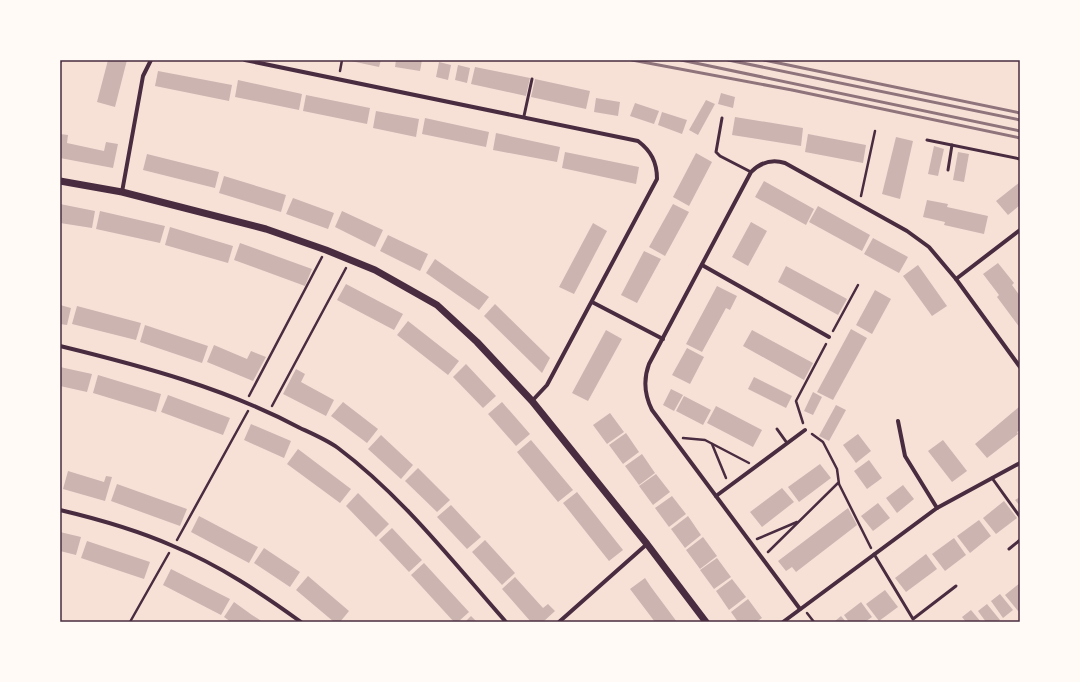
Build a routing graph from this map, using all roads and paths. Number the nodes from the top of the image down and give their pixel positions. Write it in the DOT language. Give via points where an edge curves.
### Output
graph roads {
  1 [pos="151,60"];
  2 [pos="245,60"];
  3 [pos="532,79"];
  4 [pos="524,116"];
  5 [pos="722,118"];
  6 [pos="875,131"];
  7 [pos="927,140"];
  8 [pos="952,145"];
  9 [pos="1020,159"];
  10 [pos="948,170"];
  11 [pos="751,172"];
  12 [pos="60,181"];
  13 [pos="122,192"];
  14 [pos="860,205"];
  15 [pos="1020,230"];
  16 [pos="326,250"];
  17 [pos="350,260"];
  18 [pos="702,266"];
  19 [pos="956,279"];
  20 [pos="858,285"];
  21 [pos="592,302"];
  22 [pos="829,337"];
  23 [pos="663,339"];
  24 [pos="60,346"];
  25 [pos="1020,367"];
  26 [pos="532,401"];
  27 [pos="246,402"];
  28 [pos="252,404"];
  29 [pos="269,411"];
  30 [pos="898,421"];
  31 [pos="777,429"];
  32 [pos="805,430"];
  33 [pos="673,438"];
  34 [pos="787,443"];
  35 [pos="712,444"];
  36 [pos="1020,463"];
  37 [pos="756,466"];
  38 [pos="992,478"];
  39 [pos="838,482"];
  40 [pos="729,486"];
  41 [pos="716,496"];
  42 [pos="937,508"];
  43 [pos="60,510"];
  44 [pos="1020,517"];
  45 [pos="799,521"];
  46 [pos="1020,540"];
  47 [pos="750,542"];
  48 [pos="647,544"];
  49 [pos="173,546"];
  50 [pos="1009,549"];
  51 [pos="874,554"];
  52 [pos="762,558"];
  53 [pos="956,586"];
  54 [pos="800,609"];
  55 [pos="130,622"];
  56 [pos="301,622"];
  57 [pos="506,622"];
  58 [pos="559,622"];
  59 [pos="706,622"];
  60 [pos="783,622"];
  1 -- 13 [label="street" via="143,76"];
  2 -- 4 [label="street"];
  3 -- 4 [label="lane"];
  4 -- 21 [label="street" via="638,140 655,162 657,179"];
  5 -- 11 [label="lane" via="716,152"];
  6 -- 14 [label="path"];
  7 -- 8 [label="lane"];
  8 -- 9 [label="lane"];
  8 -- 10 [label="lane"];
  11 -- 14 [label="street" via="769,161 780,162"];
  11 -- 18 [label="street"];
  12 -- 13 [label="street"];
  13 -- 16 [label="street" via="266,229"];
  14 -- 19 [label="street" via="907,231 929,247"];
  15 -- 19 [label="street"];
  16 -- 17 [label="street"];
  16 -- 27 [label="path"];
  17 -- 26 [label="street" via="375,270 436,305 476,342"];
  17 -- 29 [label="path"];
  18 -- 22 [label="street"];
  18 -- 23 [label="street"];
  19 -- 25 [label="street"];
  20 -- 22 [label="path"];
  21 -- 23 [label="street"];
  21 -- 26 [label="street" via="547,386"];
  22 -- 32 [label="path" via="796,401"];
  23 -- 33 [label="street" via="646,371 645,387 652,410"];
  24 -- 27 [label="street" via="136,365"];
  26 -- 48 [label="street"];
  27 -- 28 [label="street"];
  28 -- 29 [label="street"];
  28 -- 49 [label="path"];
  29 -- 57 [label="street" via="337,447 373,478 408,512"];
  30 -- 42 [label="street" via="905,456"];
  31 -- 34 [label="lane"];
  32 -- 34 [label="street"];
  32 -- 39 [label="path" via="823,442 837,469"];
  33 -- 35 [label="path" via="705,440"];
  33 -- 41 [label="street"];
  34 -- 37 [label="street"];
  35 -- 37 [label="path"];
  35 -- 40 [label="path"];
  36 -- 38 [label="street"];
  37 -- 40 [label="street"];
  38 -- 42 [label="street"];
  38 -- 44 [label="lane"];
  39 -- 45 [label="path"];
  39 -- 51 [label="path"];
  40 -- 41 [label="street"];
  41 -- 47 [label="street"];
  42 -- 51 [label="street"];
  43 -- 49 [label="street" via="104,521"];
  45 -- 47 [label="path"];
  45 -- 52 [label="path"];
  46 -- 50 [label="lane"];
  47 -- 52 [label="street"];
  48 -- 58 [label="street"];
  48 -- 59 [label="street"];
  49 -- 55 [label="path"];
  49 -- 56 [label="street" via="266,596"];
  51 -- 53 [label="lane" via="913,619"];
  51 -- 54 [label="street"];
  52 -- 54 [label="street"];
  54 -- 60 [label="street"];
}
